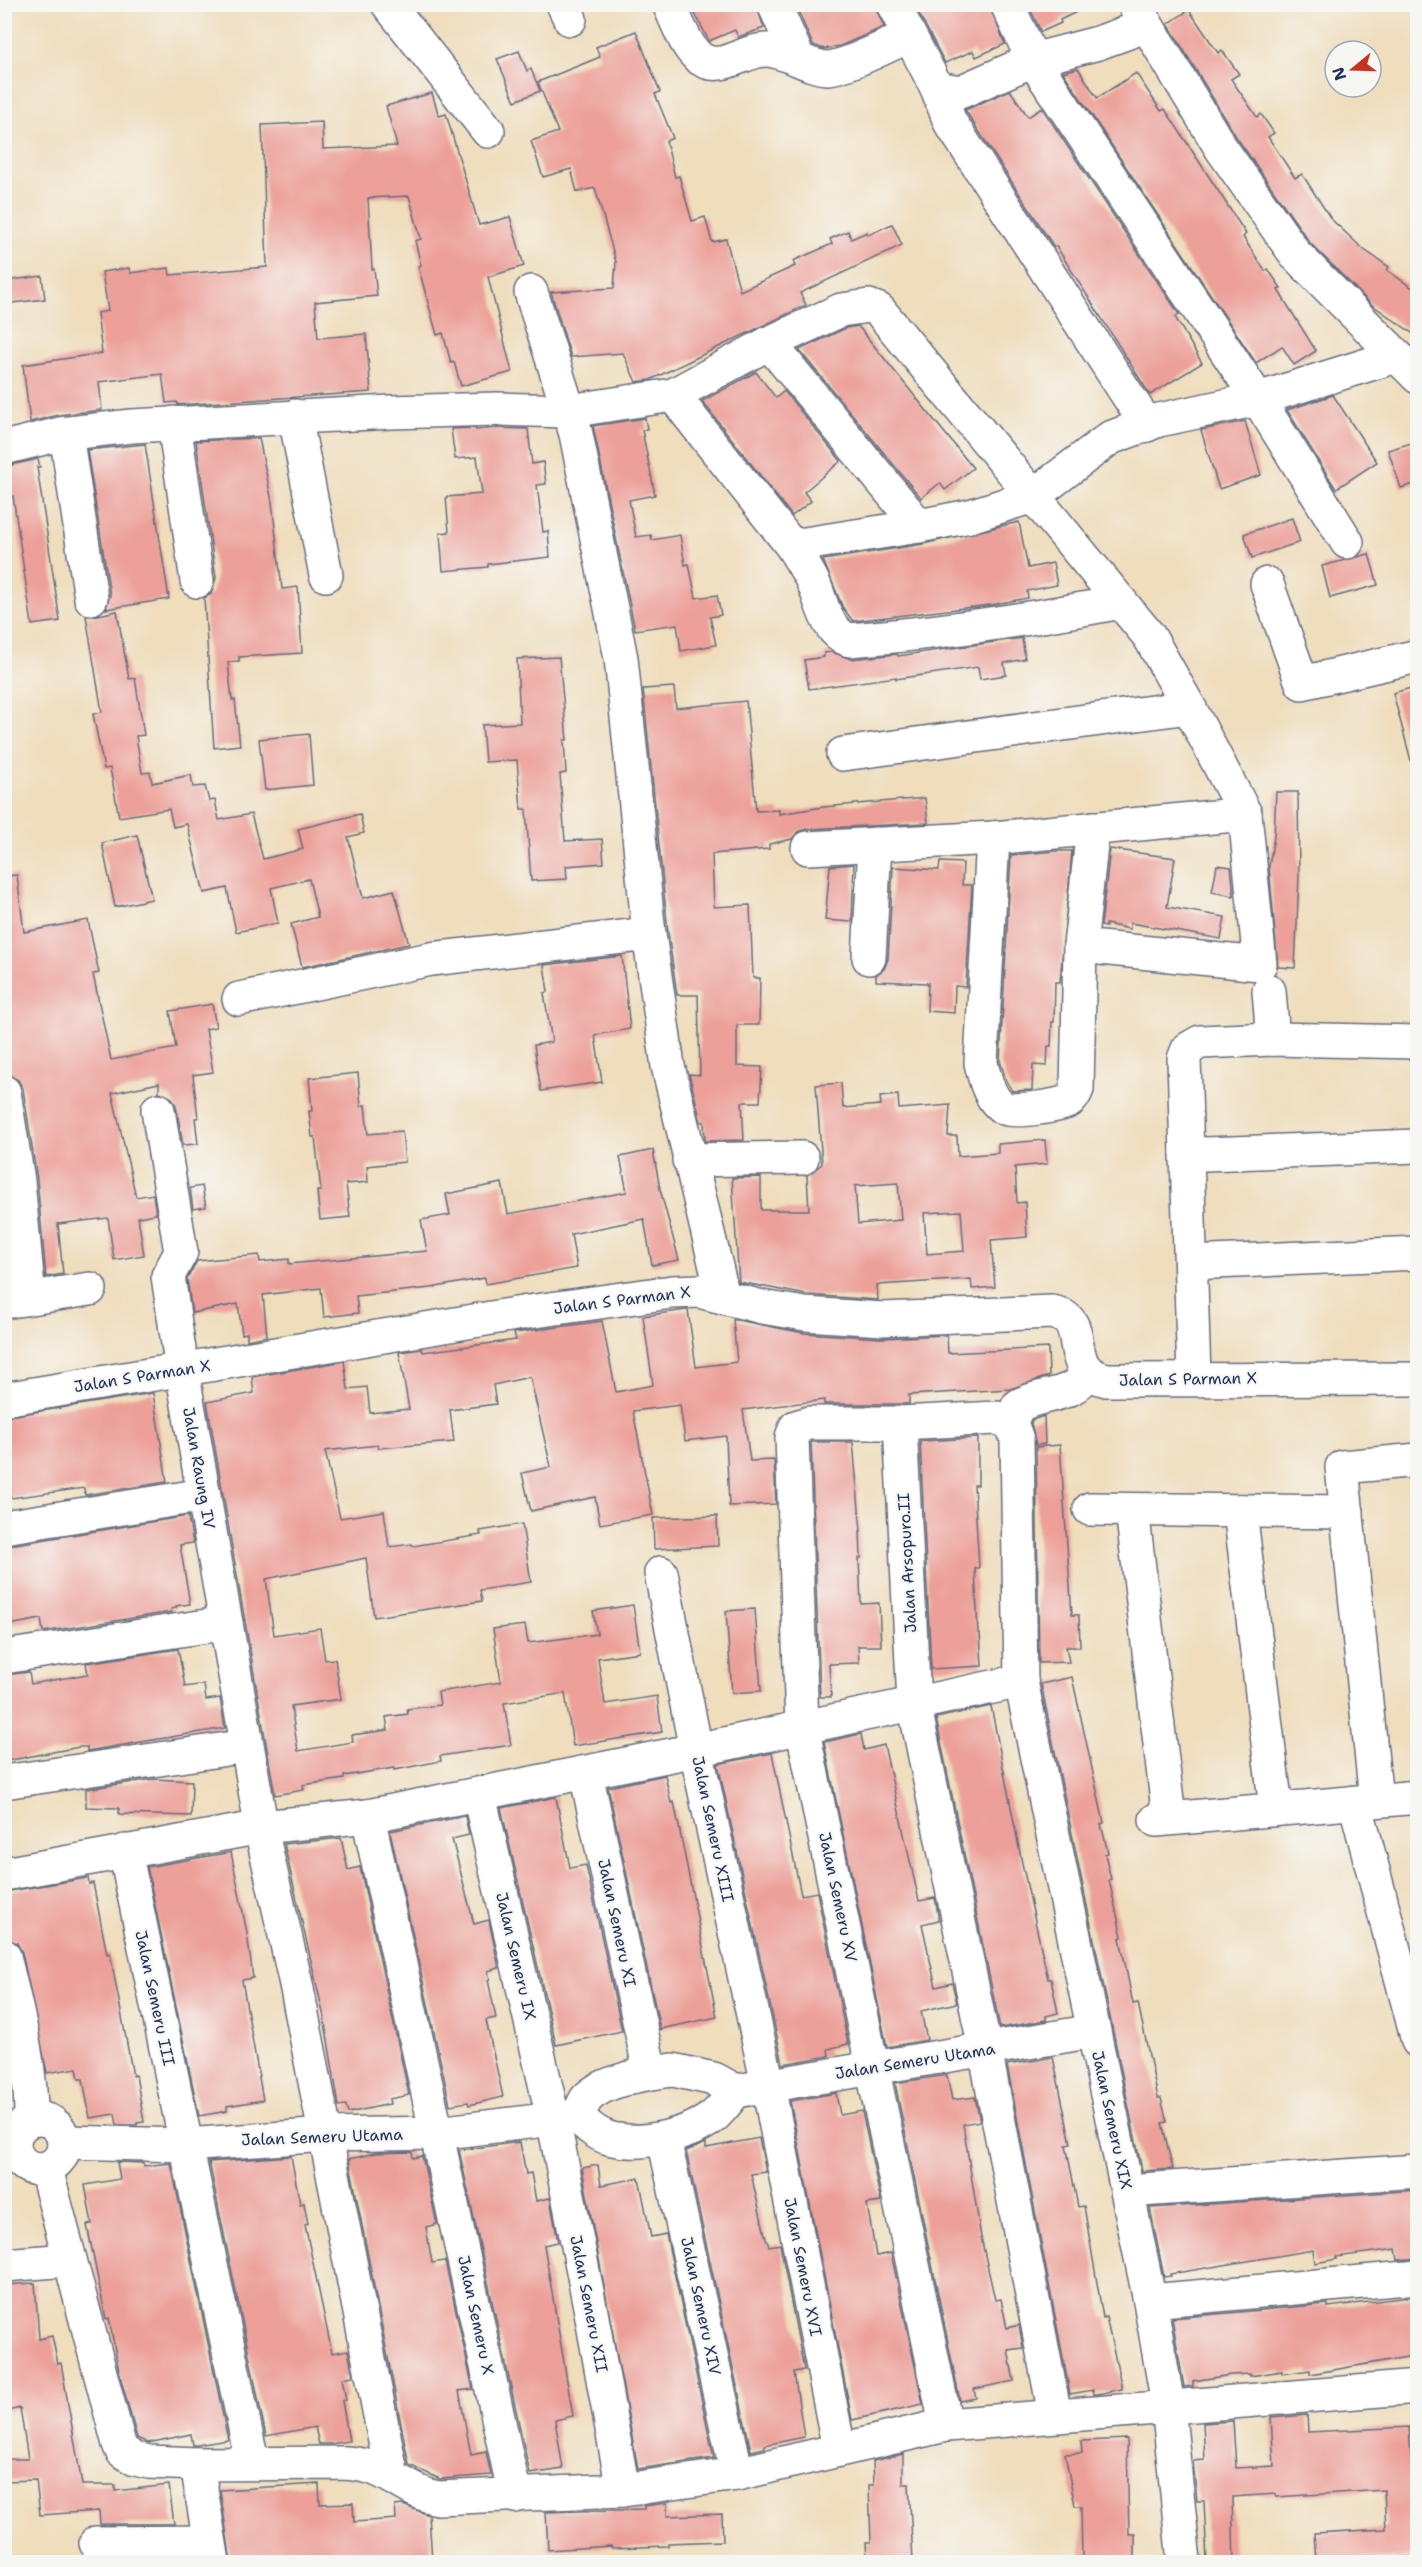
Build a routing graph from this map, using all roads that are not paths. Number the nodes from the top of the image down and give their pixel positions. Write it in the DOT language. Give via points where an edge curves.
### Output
graph roads {
  1 [pos="388,4"];
  2 [pos="669,4"];
  3 [pos="774,4"];
  4 [pos="893,4"];
  5 [pos="1007,4"];
  6 [pos="1139,15"];
  7 [pos="909,36"];
  8 [pos="798,58"];
  9 [pos="1033,60"];
  10 [pos="937,88"];
  11 [pos="488,131"];
  12 [pos="531,292"];
  13 [pos="769,343"];
  14 [pos="1407,366"];
  15 [pos="673,395"];
  16 [pos="1258,399"];
  17 [pos="569,411"];
  18 [pos="295,417"];
  19 [pos="174,423"];
  20 [pos="1147,425"];
  21 [pos="66,434"];
  22 [pos="4,448"];
  23 [pos="1033,496"];
  24 [pos="919,526"];
  25 [pos="1347,542"];
  26 [pos="792,546"];
  27 [pos="326,575"];
  28 [pos="197,581"];
  29 [pos="1267,584"];
  30 [pos="91,598"];
  31 [pos="1121,602"];
  32 [pos="1418,656"];
  33 [pos="1189,707"];
  34 [pos="843,754"];
  35 [pos="1245,814"];
  36 [pos="1093,828"];
  37 [pos="993,838"];
  38 [pos="875,844"];
  39 [pos="808,848"];
  40 [pos="649,934"];
  41 [pos="1080,946"];
  42 [pos="868,957"];
  43 [pos="1269,991"];
  44 [pos="239,999"];
  45 [pos="1273,1039"];
  46 [pos="1418,1042"];
  47 [pos="4,1092"];
  48 [pos="158,1110"];
  49 [pos="1418,1146"];
  50 [pos="1188,1152"];
  51 [pos="802,1158"];
  52 [pos="688,1160"];
  53 [pos="1418,1253"];
  54 [pos="1191,1263"];
  55 [pos="90,1289"];
  56 [pos="723,1296"];
  57 [pos="17,1300"];
  58 [pos="182,1370"];
  59 [pos="1087,1372"];
  60 [pos="1194,1378"];
  61 [pos="1418,1379"];
  62 [pos="4,1399"];
  63 [pos="900,1423"];
  64 [pos="1010,1424"];
  65 [pos="1418,1460"];
  66 [pos="204,1495"];
  67 [pos="1090,1509"];
  68 [pos="1132,1509"];
  69 [pos="1240,1511"];
  70 [pos="1347,1512"];
  71 [pos="4,1527"];
  72 [pos="661,1573"];
  73 [pos="226,1623"];
  74 [pos="4,1657"];
  75 [pos="1021,1681"];
  76 [pos="914,1703"];
  77 [pos="802,1726"];
  78 [pos="247,1746"];
  79 [pos="696,1750"];
  80 [pos="586,1773"];
  81 [pos="4,1782"];
  82 [pos="479,1795"];
  83 [pos="1418,1797"];
  84 [pos="1366,1801"];
  85 [pos="1276,1809"];
  86 [pos="368,1816"];
  87 [pos="262,1827"];
  88 [pos="125,1851"];
  89 [pos="4,1874"];
  90 [pos="4,1956"];
  91 [pos="1094,2031"];
  92 [pos="13,2035"];
  93 [pos="1418,2042"];
  94 [pos="985,2049"];
  95 [pos="874,2069"];
  96 [pos="650,2072"];
  97 [pos="768,2085"];
  98 [pos="736,2091"];
  99 [pos="566,2117"];
  100 [pos="437,2133"];
  101 [pos="326,2135"];
  102 [pos="16,2137"];
  103 [pos="664,2139"];
  104 [pos="64,2142"];
  105 [pos="185,2145"];
  106 [pos="46,2169"];
  107 [pos="1418,2171"];
  108 [pos="1127,2191"];
  109 [pos="69,2260"];
  110 [pos="4,2265"];
  111 [pos="1418,2277"];
  112 [pos="1150,2301"];
  113 [pos="1418,2387"];
  114 [pos="1167,2405"];
  115 [pos="1055,2415"];
  116 [pos="946,2425"];
  117 [pos="839,2449"];
  118 [pos="252,2462"];
  119 [pos="196,2464"];
  120 [pos="737,2474"];
  121 [pos="392,2476"];
  122 [pos="623,2490"];
  123 [pos="514,2496"];
  124 [pos="96,2543"];
  125 [pos="211,2552"];
  126 [pos="1184,2562"];
  1 -- 11 [label="street"];
  2 -- 8 [label="street" via="695,55 703,60 720,63 767,50"];
  3 -- 8 [label="street"];
  4 -- 7 [label="street"];
  5 -- 9 [label="street"];
  6 -- 9 [label="street" via="1098,43"];
  6 -- 14 [label="street" via="1221,148 1296,255"];
  7 -- 8 [label="street" via="833,67"];
  7 -- 10 [label="street"];
  9 -- 10 [label="street" via="960,92"];
  9 -- 16 [label="street"];
  10 -- 20 [label="street" via="950,122"];
  12 -- 17 [label="street"];
  13 -- 15 [label="street"];
  13 -- 23 [label="street" via="841,310 876,308"];
  13 -- 24 [label="street"];
  14 -- 16 [label="street"];
  15 -- 17 [label="street"];
  15 -- 26 [label="street"];
  16 -- 20 [label="street"];
  16 -- 25 [label="street"];
  17 -- 18 [label="street" via="496,409"];
  17 -- 40 [label="street" via="621,658"];
  18 -- 19 [label="street"];
  18 -- 27 [label="street"];
  19 -- 21 [label="street"];
  19 -- 28 [label="street"];
  20 -- 23 [label="street" via="1110,438"];
  21 -- 22 [label="street"];
  21 -- 30 [label="street"];
  23 -- 24 [label="street" via="970,516"];
  23 -- 31 [label="street"];
  24 -- 26 [label="street"];
  26 -- 31 [label="street" via="832,628 849,640 1042,617"];
  29 -- 32 [label="street" via="1302,683"];
  31 -- 33 [label="street" via="1149,636"];
  33 -- 34 [label="street"];
  33 -- 35 [label="street"];
  35 -- 36 [label="street"];
  35 -- 41 [label="street" via="1260,964"];
  36 -- 37 [label="street"];
  36 -- 41 [label="street"];
  37 -- 38 [label="street"];
  37 -- 41 [label="street" via="981,1063 994,1097 1003,1108 1059,1104 1070,1100 1077,1089"];
  38 -- 39 [label="street"];
  38 -- 42 [label="street"];
  40 -- 44 [label="street" via="431,959"];
  40 -- 52 [label="street" via="668,1066"];
  43 -- 45 [label="street"];
  45 -- 46 [label="street"];
  45 -- 50 [label="street" via="1200,1042 1188,1049 1184,1059"];
  47 -- 57 [label="street" via="18,1181"];
  48 -- 58 [label="street, Jalan Raung IV" via="181,1252 168,1276"];
  49 -- 50 [label="street"];
  50 -- 54 [label="street"];
  51 -- 52 [label="street"];
  52 -- 56 [label="street"];
  53 -- 54 [label="street"];
  54 -- 60 [label="street"];
  55 -- 57 [label="street"];
  56 -- 58 [label="street, Jalan S Parman X" via="699,1291 661,1293"];
  56 -- 59 [label="street, Jalan S Parman X" via="805,1314 882,1319 1052,1312 1072,1324"];
  58 -- 62 [label="street, Jalan S Parman X"];
  58 -- 66 [label="street, Jalan Raung IV"];
  59 -- 60 [label="street, Jalan S Parman X" via="1107,1380"];
  59 -- 64 [label="street" via="1073,1389 1018,1406"];
  60 -- 61 [label="street, Jalan S Parman X"];
  63 -- 64 [label="street" via="997,1418"];
  63 -- 76 [label="street, Jalan Arsopuro.II"];
  63 -- 77 [label="street, Jalan Semeru XV" via="809,1423 792,1434"];
  64 -- 75 [label="street, Jalan Semeru XIX" via="1017,1440"];
  65 -- 70 [label="street" via="1342,1467"];
  66 -- 71 [label="street"];
  66 -- 73 [label="street, Jalan Raung IV"];
  67 -- 68 [label="street"];
  68 -- 69 [label="street"];
  68 -- 85 [label="street" via="1162,1819"];
  69 -- 70 [label="street"];
  69 -- 85 [label="street"];
  70 -- 84 [label="street"];
  72 -- 79 [label="street, Jalan Semeru XIII"];
  73 -- 74 [label="street"];
  73 -- 78 [label="street, Jalan Raung IV"];
  75 -- 76 [label="street"];
  75 -- 91 [label="street, Jalan Semeru XIX"];
  76 -- 77 [label="street"];
  76 -- 94 [label="street, Jalan Arsopuro.II"];
  77 -- 79 [label="street"];
  77 -- 95 [label="street, Jalan Semeru XV"];
  78 -- 81 [label="street"];
  78 -- 87 [label="street, Jalan Raung IV"];
  79 -- 80 [label="street"];
  79 -- 97 [label="street, Jalan Semeru XIII"];
  80 -- 82 [label="street"];
  80 -- 96 [label="street, Jalan Semeru XI"];
  82 -- 86 [label="street"];
  82 -- 99 [label="street, Jalan Semeru IX"];
  83 -- 84 [label="street"];
  84 -- 85 [label="street"];
  84 -- 93 [label="street"];
  86 -- 87 [label="street"];
  86 -- 100 [label="street, Jalan Semeru X"];
  87 -- 88 [label="street"];
  87 -- 101 [label="street, Jalan Raung IV"];
  88 -- 89 [label="street"];
  88 -- 105 [label="street, Jalan Semeru III"];
  90 -- 92 [label="street"];
  91 -- 94 [label="street, Jalan Semeru Utama"];
  91 -- 108 [label="street, Jalan Semeru XIX"];
  92 -- 102 [label="street" via="31,2096"];
  94 -- 95 [label="street, Jalan Semeru Utama"];
  94 -- 115 [label="street, Jalan Arsopuro.II"];
  95 -- 97 [label="street, Jalan Semeru Utama"];
  95 -- 116 [label="street, Jalan Semeru XV"];
  96 -- 98 [label="street" via="691,2072"];
  96 -- 99 [label="street" via="598,2090"];
  97 -- 98 [label="street, Jalan Semeru Utama"];
  97 -- 117 [label="street, Jalan Semeru XVI"];
  98 -- 103 [label="street" via="714,2116"];
  99 -- 100 [label="street, Jalan Semeru Utama"];
  99 -- 103 [label="street" via="612,2139"];
  99 -- 122 [label="street, Jalan Semeru XII" via="591,2312"];
  100 -- 101 [label="street, Jalan Semeru Utama"];
  100 -- 123 [label="street, Jalan Semeru X"];
  101 -- 105 [label="street, Jalan Semeru Utama"];
  101 -- 121 [label="street, Jalan Raung IV"];
  102 -- 104 [label="street" via="49,2121 57,2126"];
  102 -- 106 [label="street" via="16,2156 23,2165 34,2170"];
  103 -- 120 [label="street, Jalan Semeru XIV"];
  104 -- 105 [label="street, Jalan Semeru Utama"];
  104 -- 106 [label="street" via="60,2159"];
  105 -- 118 [label="street, Jalan Semeru III"];
  106 -- 109 [label="street"];
  107 -- 108 [label="street"];
  108 -- 112 [label="street, Jalan Semeru XIX"];
  109 -- 110 [label="street"];
  109 -- 119 [label="street" via="122,2451 148,2462"];
  111 -- 112 [label="street"];
  112 -- 114 [label="street, Jalan Semeru XIX"];
  113 -- 114 [label="street"];
  114 -- 115 [label="street"];
  114 -- 126 [label="street, Jalan Semeru XIX"];
  115 -- 116 [label="street"];
  116 -- 117 [label="street"];
  117 -- 120 [label="street"];
  118 -- 119 [label="street"];
  118 -- 121 [label="street" via="346,2463"];
  119 -- 125 [label="street"];
  120 -- 122 [label="street"];
  121 -- 123 [label="street" via="428,2496"];
  122 -- 123 [label="street"];
  124 -- 125 [label="street"];
}
